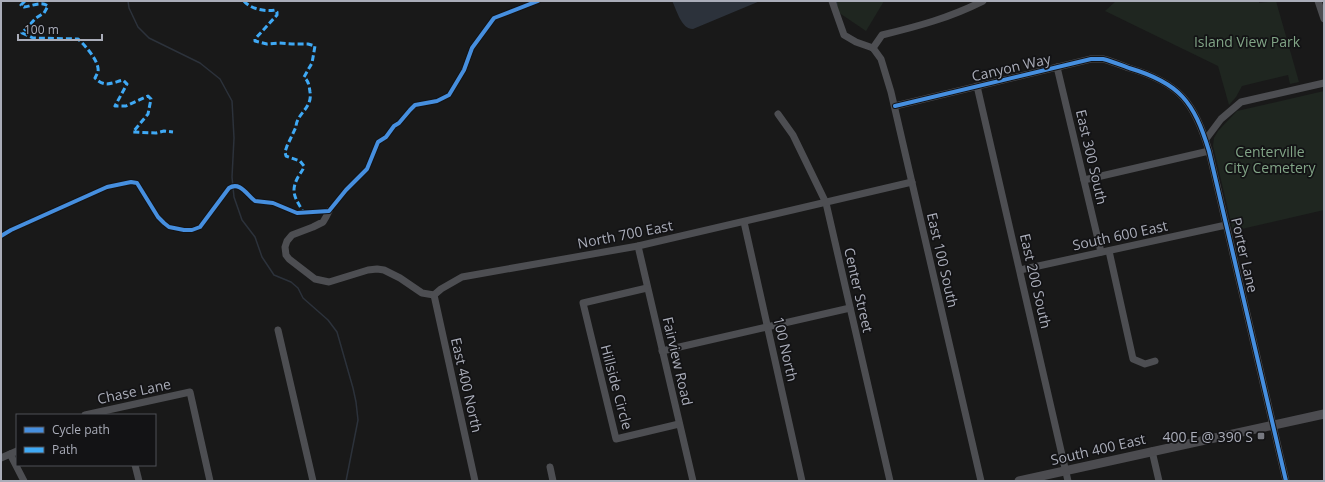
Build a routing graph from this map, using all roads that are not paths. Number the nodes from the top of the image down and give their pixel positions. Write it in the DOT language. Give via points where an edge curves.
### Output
graph roads {
  1 [pos="832,1"];
  2 [pos="983,1"];
  3 [pos="1318,1"];
  4 [pos="1324,19"];
  5 [pos="874,48"];
  6 [pos="1057,67"];
  7 [pos="1132,68"];
  8 [pos="1324,83"];
  9 [pos="977,86"];
  10 [pos="894,106"];
  11 [pos="778,114"];
  12 [pos="1206,139"];
  13 [pos="1210,152"];
  14 [pos="1084,180"];
  15 [pos="912,182"];
  16 [pos="826,203"];
  17 [pos="329,210"];
  18 [pos="744,222"];
  19 [pos="1226,225"];
  20 [pos="638,246"];
  21 [pos="1105,252"];
  22 [pos="1020,270"];
  23 [pos="648,288"];
  24 [pos="434,295"];
  25 [pos="850,308"];
  26 [pos="768,327"];
  27 [pos="278,330"];
  28 [pos="662,351"];
  29 [pos="1155,362"];
  30 [pos="93,414"];
  31 [pos="1324,414"];
  32 [pos="679,424"];
  33 [pos="1273,425"];
  34 [pos="1152,451"];
  35 [pos="13,453"];
  36 [pos="1,458"];
  37 [pos="18,466"];
  38 [pos="136,466"];
  39 [pos="550,467"];
  40 [pos="1066,471"];
  41 [pos="24,481"];
  42 [pos="139,481"];
  43 [pos="210,481"];
  44 [pos="313,481"];
  45 [pos="475,481"];
  46 [pos="553,481"];
  47 [pos="693,481"];
  48 [pos="802,481"];
  49 [pos="890,481"];
  50 [pos="980,481"];
  51 [pos="1020,481"];
  52 [pos="1068,481"];
  53 [pos="1159,481"];
  54 [pos="1286,481"];
  1 -- 5 [label="street" via="844,35"];
  2 -- 5 [label="street" via="936,22 882,35"];
  3 -- 4 [label="street"];
  5 -- 10 [label="street, East 100 South" via="881,60"];
  6 -- 7 [label="street, Canyon Way" via="1091,59 1103,59"];
  6 -- 9 [label="street, Canyon Way"];
  6 -- 14 [label="street, East 300 South"];
  7 -- 12 [label="street, Porter Lane" via="1162,80 1177,91 1191,106"];
  8 -- 12 [label="street" via="1241,102 1221,119"];
  9 -- 10 [label="street, Canyon Way"];
  9 -- 22 [label="street, East 200 South"];
  10 -- 15 [label="street, East 100 South"];
  11 -- 16 [label="street, Center Street" via="793,135"];
  12 -- 13 [label="street, Porter Lane"];
  13 -- 14 [label="street"];
  13 -- 19 [label="street, Porter Lane"];
  14 -- 21 [label="street, East 300 South"];
  15 -- 16 [label="street, North 700 East"];
  15 -- 50 [label="street, East 100 South"];
  16 -- 18 [label="street, North 700 East"];
  16 -- 25 [label="street, Center Street"];
  17 -- 24 [label="street" via="322,222 289,238 285,247 289,259 320,281 329,282 377,269 400,278 422,293"];
  18 -- 20 [label="street, North 700 East"];
  18 -- 26 [label="street, 100 North"];
  19 -- 21 [label="street, South 600 East"];
  19 -- 33 [label="street, Porter Lane"];
  20 -- 23 [label="street, Fairview Road"];
  20 -- 24 [label="street, North 700 East" via="462,277"];
  21 -- 22 [label="street, South 600 East"];
  21 -- 29 [label="street, East 300 South" via="1133,359 1145,364"];
  22 -- 40 [label="street, East 200 South"];
  23 -- 28 [label="street, Fairview Road"];
  23 -- 32 [label="street, Hillside Circle" via="583,304 616,439"];
  24 -- 45 [label="street, East 400 North"];
  25 -- 26 [label="street"];
  25 -- 49 [label="street, Center Street"];
  26 -- 28 [label="street"];
  26 -- 48 [label="street, 100 North"];
  27 -- 44 [label="street"];
  28 -- 32 [label="street, Fairview Road"];
  30 -- 43 [label="street, Chase Lane" via="123,410 190,392"];
  31 -- 33 [label="street, South 400 East"];
  32 -- 47 [label="street, Fairview Road"];
  33 -- 34 [label="street, South 400 East"];
  33 -- 54 [label="street, Porter Lane"];
  34 -- 40 [label="street, South 400 East"];
  34 -- 53 [label="street"];
  35 -- 36 [label="street"];
  37 -- 41 [label="street"];
  38 -- 42 [label="street"];
  39 -- 46 [label="street"];
  40 -- 51 [label="street, South 400 East"];
  40 -- 52 [label="street, East 200 South"];
}
